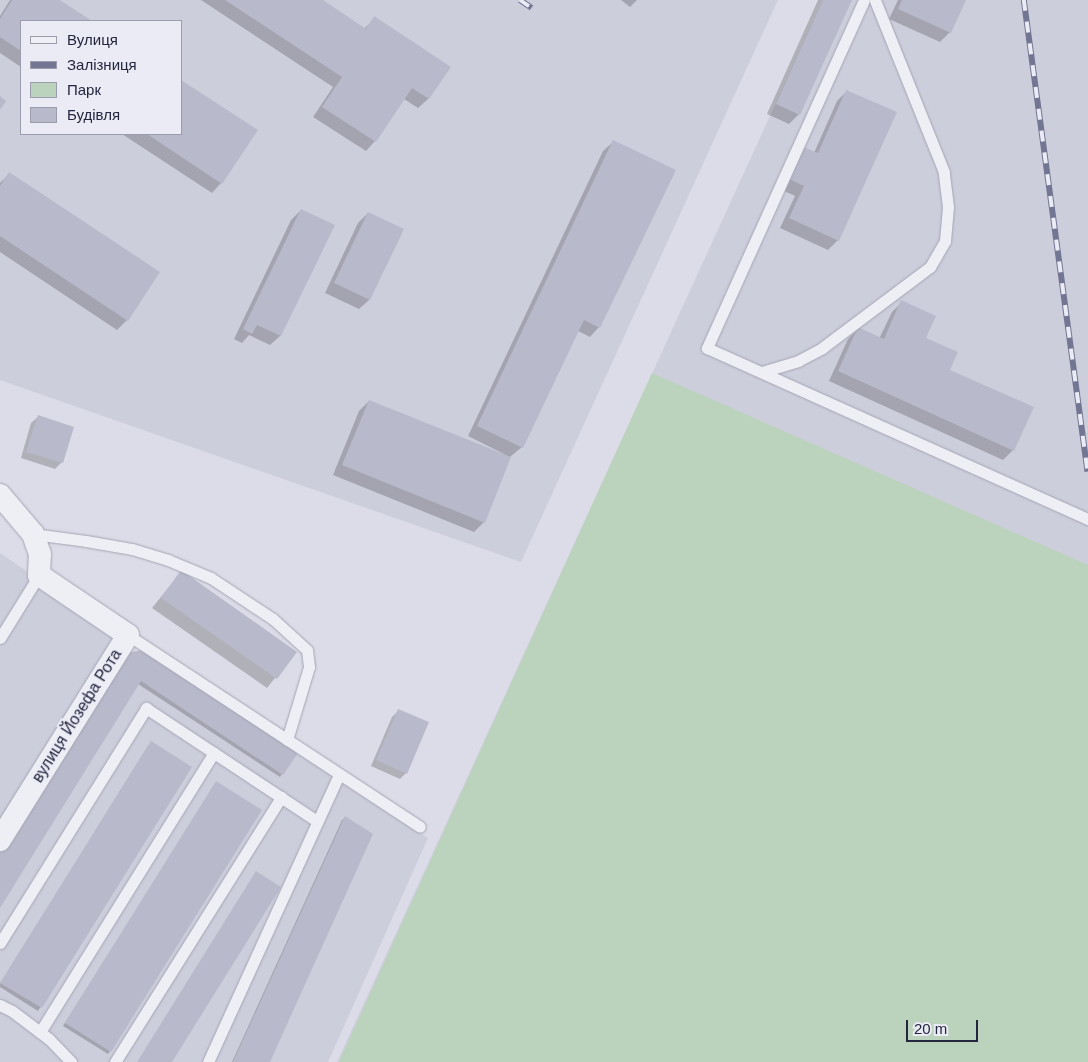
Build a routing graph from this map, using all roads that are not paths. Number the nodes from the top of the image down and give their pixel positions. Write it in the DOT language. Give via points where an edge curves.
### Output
graph roads {
  1 [pos="864,0"];
  2 [pos="875,0"];
  3 [pos="762,372"];
  4 [pos="0,496"];
  5 [pos="1088,519"];
  6 [pos="33,534"];
  7 [pos="39,575"];
  8 [pos="128,635"];
  9 [pos="0,638"];
  10 [pos="287,740"];
  11 [pos="214,752"];
  12 [pos="339,774"];
  13 [pos="280,797"];
  14 [pos="318,821"];
  15 [pos="420,827"];
  16 [pos="0,840"];
  17 [pos="0,943"];
  18 [pos="0,1005"];
  19 [pos="40,1032"];
  20 [pos="71,1062"];
  21 [pos="115,1062"];
  22 [pos="208,1062"];
  1 -- 3 [label="lane" via="708,348"];
  2 -- 3 [label="lane" via="944,172 948,207 945,242 930,267 822,348 798,361"];
  3 -- 5 [label="lane"];
  4 -- 6 [label="street"];
  6 -- 7 [label="street" via="40,554"];
  6 -- 10 [label="lane" via="132,550 181,564 211,578 273,618 307,650 308,658 309,667"];
  7 -- 8 [label="street, вулиця Йозефа Рота"];
  7 -- 9 [label="lane"];
  8 -- 10 [label="lane"];
  8 -- 16 [label="street, вулиця Йозефа Рота"];
  10 -- 12 [label="lane"];
  11 -- 13 [label="lane"];
  11 -- 17 [label="lane" via="146,708"];
  11 -- 19 [label="lane"];
  12 -- 14 [label="lane"];
  12 -- 15 [label="lane"];
  13 -- 14 [label="lane"];
  13 -- 21 [label="lane"];
  14 -- 22 [label="lane"];
  18 -- 19 [label="lane"];
  19 -- 20 [label="lane"];
}
